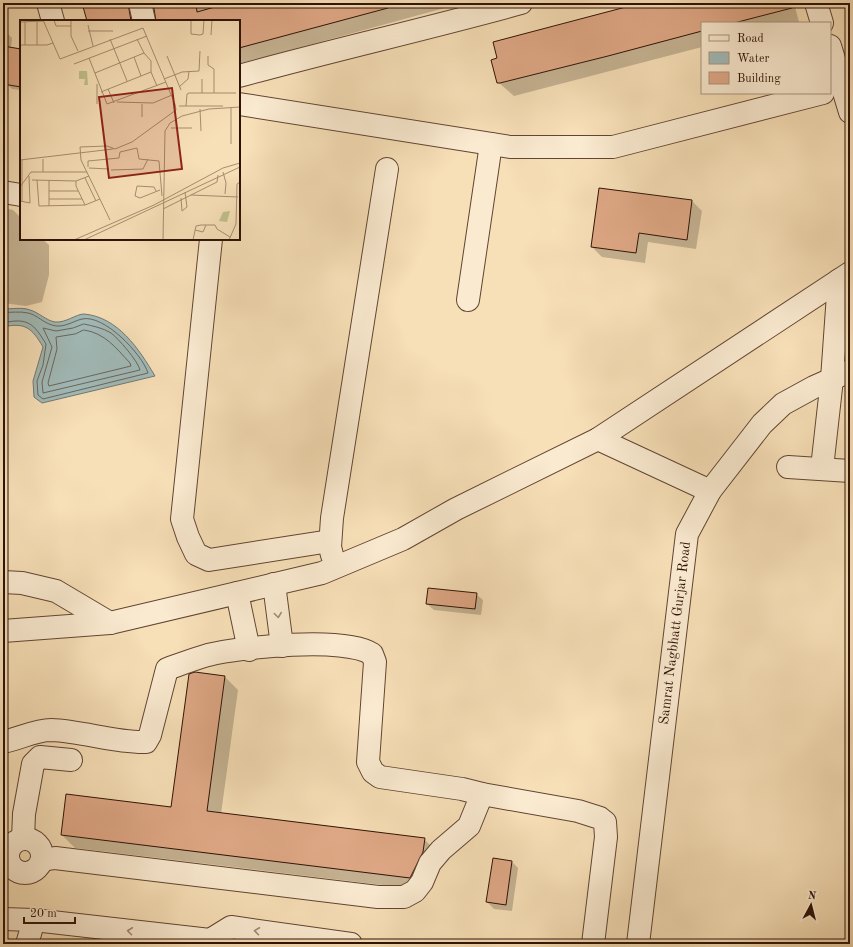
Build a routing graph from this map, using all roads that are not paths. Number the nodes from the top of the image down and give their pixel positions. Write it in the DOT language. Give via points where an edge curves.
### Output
graph roads {
  1 [pos="48,3"];
  2 [pos="140,3"];
  3 [pos="521,3"];
  4 [pos="816,3"];
  5 [pos="53,20"];
  6 [pos="144,20"];
  7 [pos="822,22"];
  8 [pos="831,68"];
  9 [pos="240,76"];
  10 [pos="832,91"];
  11 [pos="820,94"];
  12 [pos="240,104"];
  13 [pos="850,112"];
  14 [pos="491,144"];
  15 [pos="387,169"];
  16 [pos="3,192"];
  17 [pos="20,194"];
  18 [pos="211,240"];
  19 [pos="845,276"];
  20 [pos="468,300"];
  21 [pos="841,375"];
  22 [pos="598,439"];
  23 [pos="788,467"];
  24 [pos="822,468"];
  25 [pos="850,471"];
  26 [pos="710,491"];
  27 [pos="330,541"];
  28 [pos="335,568"];
  29 [pos="3,582"];
  30 [pos="274,584"];
  31 [pos="237,593"];
  32 [pos="110,623"];
  33 [pos="3,631"];
  34 [pos="282,646"];
  35 [pos="249,650"];
  36 [pos="3,742"];
  37 [pos="71,760"];
  38 [pos="482,794"];
  39 [pos="13,840"];
  40 [pos="42,860"];
  41 [pos="3,919"];
  42 [pos="34,920"];
  43 [pos="27,944"];
  44 [pos="351,944"];
  45 [pos="593,944"];
  46 [pos="638,944"];
  1 -- 5 [label="street"];
  2 -- 6 [label="street"];
  3 -- 9 [label="street"];
  4 -- 7 [label="street"];
  8 -- 10 [label="street"];
  10 -- 13 [label="street"];
  11 -- 14 [label="street" via="613,147 510,147"];
  12 -- 14 [label="street"];
  14 -- 20 [label="street"];
  15 -- 27 [label="street"];
  16 -- 17 [label="street"];
  18 -- 27 [label="street" via="182,519 188,537 196,554 209,560"];
  19 -- 21 [label="street"];
  19 -- 22 [label="street"];
  21 -- 24 [label="street"];
  21 -- 26 [label="street, Samrat Nagbhatt Gurjar Road" via="783,404 762,424"];
  22 -- 26 [label="street"];
  22 -- 28 [label="street" via="456,509 403,539"];
  23 -- 24 [label="street"];
  24 -- 25 [label="street"];
  26 -- 46 [label="street, Samrat Nagbhatt Gurjar Road" via="687,534"];
  27 -- 28 [label="street"];
  28 -- 30 [label="street"];
  29 -- 32 [label="street" via="22,583 56,591"];
  30 -- 31 [label="street"];
  30 -- 34 [label="street, one-way"];
  31 -- 32 [label="street"];
  31 -- 35 [label="street"];
  32 -- 33 [label="street"];
  34 -- 35 [label="street"];
  34 -- 38 [label="street" via="324,644 365,649 372,654 375,662 368,762 373,772 380,777"];
  35 -- 36 [label="street" via="209,655 167,670 146,742 50,730"];
  37 -- 39 [label="street" via="40,757 36,759 24,814"];
  38 -- 40 [label="street" via="469,826 441,850 430,863 415,891 404,897 378,897 55,858"];
  38 -- 45 [label="street" via="578,811 605,822 606,837"];
  39 -- 40 [label="street" via="29,839 38,844 43,855"];
  39 -- 40 [label="street" via="9,849 9,860 15,869 20,872 31,872 40,866"];
  41 -- 42 [label="street"];
  42 -- 43 [label="street"];
  44 -- 42 [label="street, one-way" via="231,927 210,940"];
}
